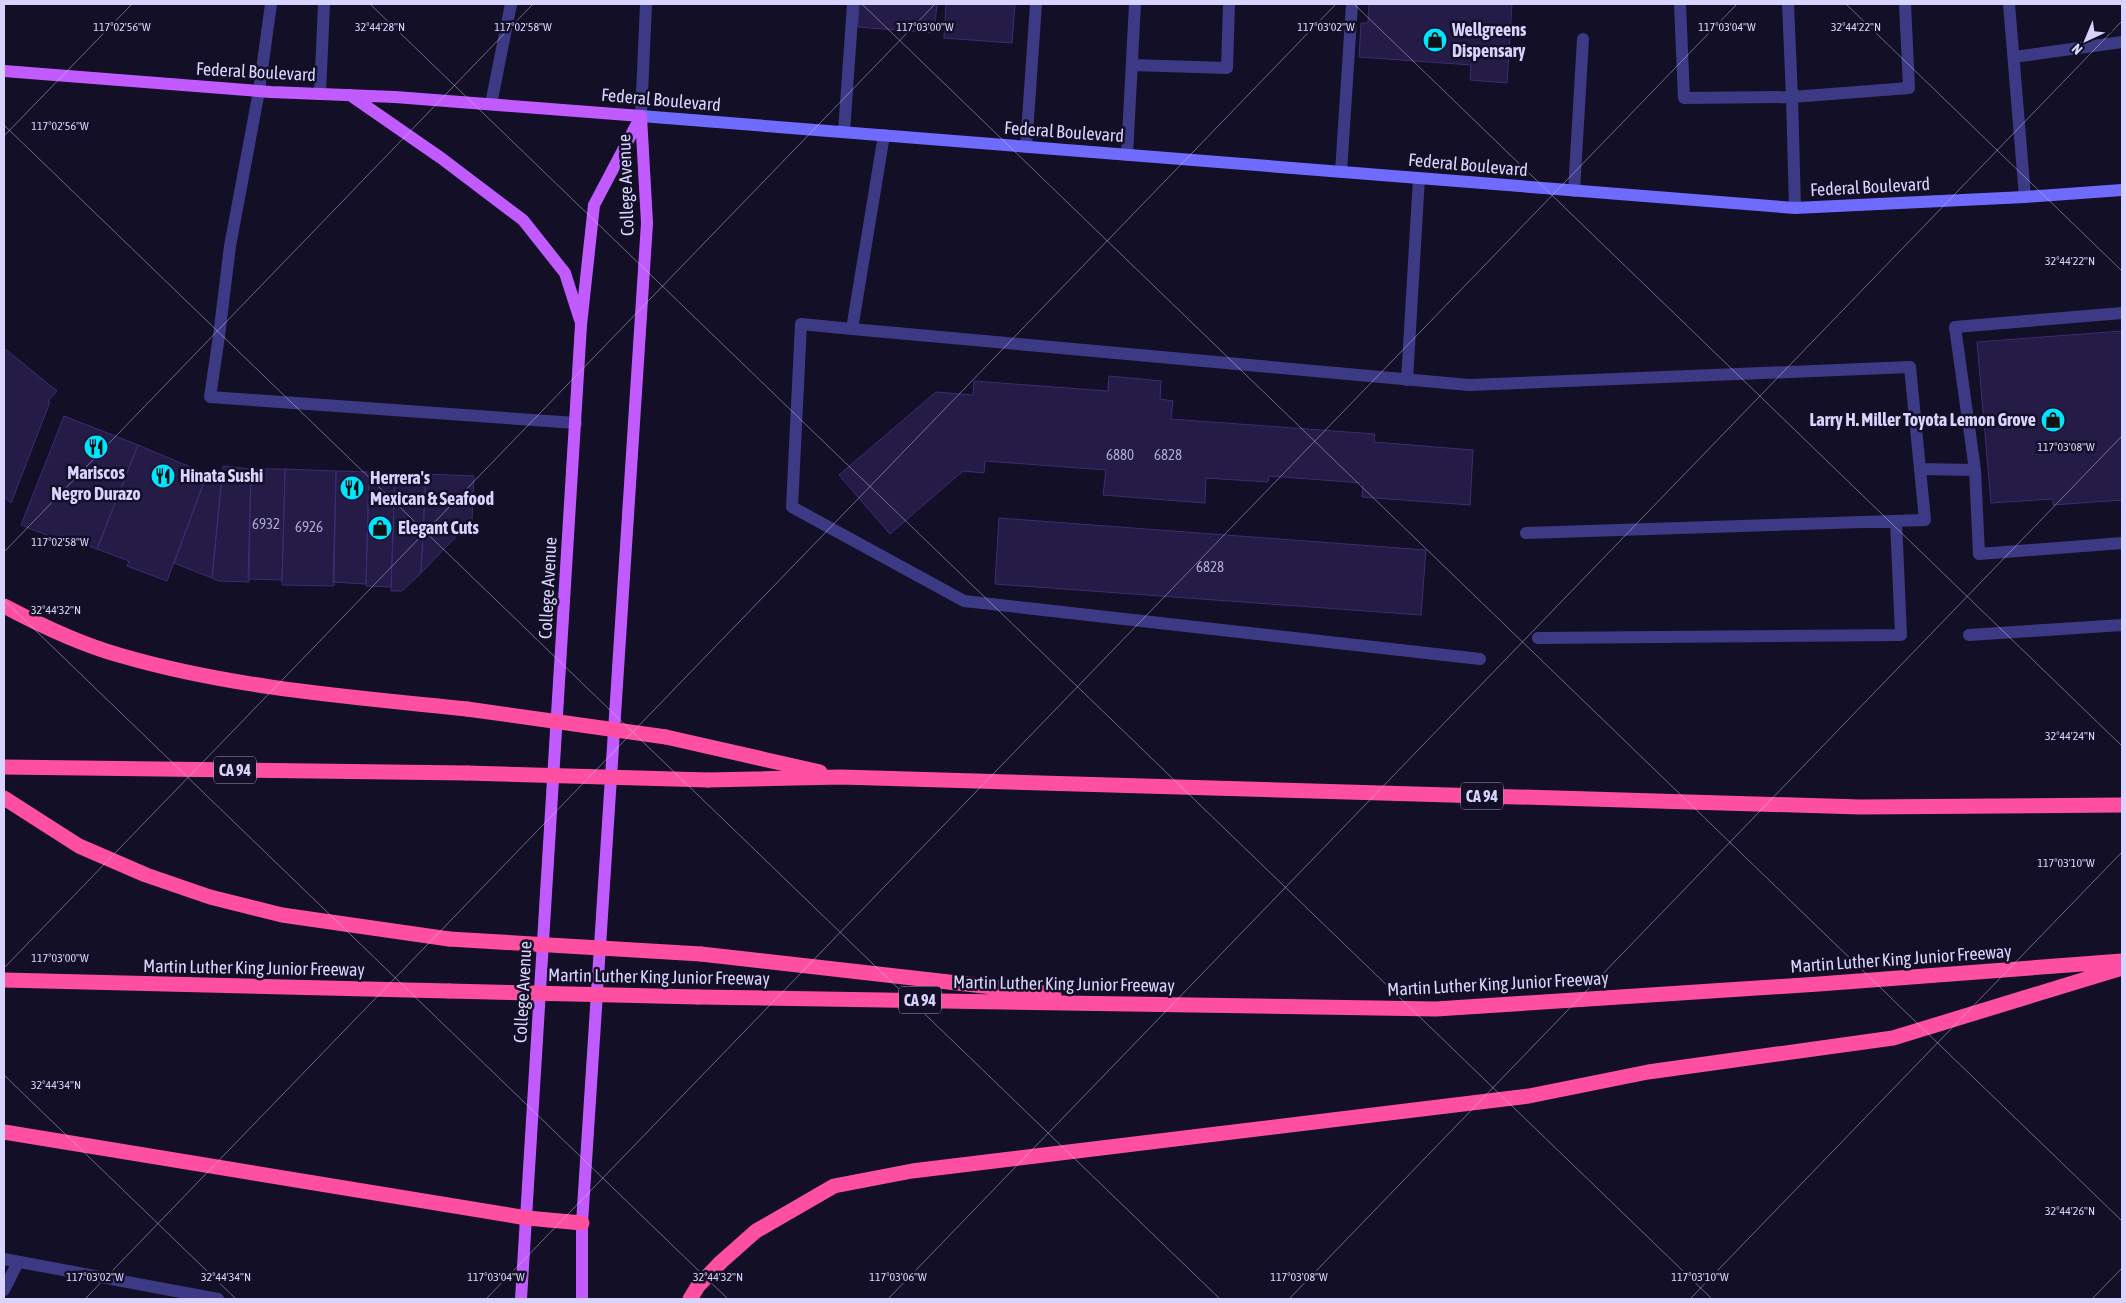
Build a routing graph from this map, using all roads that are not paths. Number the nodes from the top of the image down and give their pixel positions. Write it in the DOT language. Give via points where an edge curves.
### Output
graph roads {
  1 [pos="271,4"];
  2 [pos="324,4"];
  3 [pos="511,4"];
  4 [pos="646,4"];
  5 [pos="853,4"];
  6 [pos="1036,4"];
  7 [pos="1135,4"];
  8 [pos="1229,4"];
  9 [pos="1352,4"];
  10 [pos="1680,4"];
  11 [pos="1788,4"];
  12 [pos="1905,4"];
  13 [pos="2008,4"];
  14 [pos="1583,39"];
  15 [pos="2122,42"];
  16 [pos="2014,57"];
  17 [pos="1132,65"];
  18 [pos="4,71"];
  19 [pos="260,91"];
  20 [pos="320,93"];
  21 [pos="349,94"];
  22 [pos="1792,97"];
  23 [pos="491,104"];
  24 [pos="641,116"];
  25 [pos="844,132"];
  26 [pos="884,135"];
  27 [pos="1026,147"];
  28 [pos="1127,155"];
  29 [pos="1341,172"];
  30 [pos="1419,178"];
  31 [pos="2122,190"];
  32 [pos="1574,191"];
  33 [pos="2025,197"];
  34 [pos="1795,208"];
  35 [pos="2122,313"];
  36 [pos="581,325"];
  37 [pos="852,329"];
  38 [pos="1407,380"];
  39 [pos="576,423"];
  40 [pos="1920,469"];
  41 [pos="1975,470"];
  42 [pos="1896,521"];
  43 [pos="1526,533"];
  44 [pos="2122,543"];
  45 [pos="4,606"];
  46 [pos="2122,624"];
  47 [pos="1969,635"];
  48 [pos="1538,638"];
  49 [pos="1480,659"];
  50 [pos="4,767"];
  51 [pos="841,777"];
  52 [pos="4,798"];
  53 [pos="2122,805"];
  54 [pos="2122,961"];
  55 [pos="2122,968"];
  56 [pos="4,980"];
  57 [pos="1142,1004"];
  58 [pos="4,1132"];
  59 [pos="527,1218"];
  60 [pos="582,1223"];
  61 [pos="4,1260"];
  62 [pos="18,1262"];
  63 [pos="4,1290"];
  64 [pos="218,1299"];
  65 [pos="521,1299"];
  66 [pos="582,1299"];
  67 [pos="690,1299"];
  1 -- 19 [label="street"];
  2 -- 20 [label="street"];
  3 -- 23 [label="street"];
  4 -- 24 [label="street"];
  5 -- 25 [label="street"];
  6 -- 27 [label="street"];
  7 -- 17 [label="street"];
  8 -- 17 [label="street" via="1227,68"];
  9 -- 29 [label="street"];
  10 -- 22 [label="street" via="1684,98"];
  11 -- 22 [label="street"];
  12 -- 22 [label="street" via="1909,88"];
  13 -- 16 [label="street"];
  14 -- 32 [label="street"];
  15 -- 16 [label="street"];
  16 -- 33 [label="street"];
  17 -- 28 [label="street"];
  18 -- 19 [label="main road, Federal Boulevard"];
  19 -- 20 [label="main road, Federal Boulevard"];
  19 -- 39 [label="street" via="230,246 210,397"];
  20 -- 21 [label="main road, Federal Boulevard"];
  21 -- 23 [label="main road, Federal Boulevard"];
  21 -- 36 [label="main road" via="523,220 565,273"];
  22 -- 34 [label="street"];
  23 -- 24 [label="main road, Federal Boulevard"];
  24 -- 25 [label="main road, Federal Boulevard"];
  24 -- 36 [label="main road, College Avenue" via="594,205"];
  24 -- 60 [label="main road, College Avenue" via="647,223"];
  25 -- 26 [label="main road, Federal Boulevard"];
  26 -- 27 [label="main road, Federal Boulevard"];
  26 -- 37 [label="street"];
  27 -- 28 [label="main road, Federal Boulevard"];
  28 -- 29 [label="main road, Federal Boulevard"];
  29 -- 30 [label="main road, Federal Boulevard"];
  30 -- 32 [label="main road, Federal Boulevard"];
  30 -- 38 [label="street"];
  31 -- 33 [label="main road, Federal Boulevard"];
  32 -- 34 [label="main road, Federal Boulevard"];
  33 -- 34 [label="main road, Federal Boulevard"];
  35 -- 41 [label="street" via="1955,327"];
  36 -- 39 [label="main road, College Avenue"];
  37 -- 38 [label="street"];
  37 -- 49 [label="street" via="800,324 792,507 964,601"];
  38 -- 40 [label="street" via="1469,385 1910,367"];
  39 -- 59 [label="main road, College Avenue"];
  40 -- 41 [label="street"];
  40 -- 42 [label="street" via="1925,520"];
  41 -- 44 [label="street" via="1979,554"];
  42 -- 43 [label="street"];
  42 -- 48 [label="street" via="1901,635"];
  45 -- 51 [label="highway, bridge" via="41,626 118,655 206,676 352,697 467,708 666,737"];
  46 -- 47 [label="street"];
  50 -- 51 [label="highway, CA 94, bridge" via="467,773 708,780"];
  51 -- 53 [label="highway, CA 94" via="1860,807"];
  52 -- 57 [label="highway, bridge" via="79,846 146,875 210,897 282,915 449,939 701,954"];
  54 -- 57 [label="highway, Martin Luther King Junior Freeway / CA 94" via="1436,1009"];
  55 -- 67 [label="highway" via="1893,1038 1648,1072 1529,1096 912,1171 834,1186 756,1231 721,1262"];
  56 -- 57 [label="highway, Martin Luther King Junior Freeway / CA 94, bridge"];
  58 -- 59 [label="highway"];
  59 -- 60 [label="highway"];
  59 -- 65 [label="main road, College Avenue"];
  60 -- 66 [label="main road, College Avenue"];
  61 -- 62 [label="street"];
  62 -- 63 [label="street"];
  62 -- 64 [label="street"];
}
